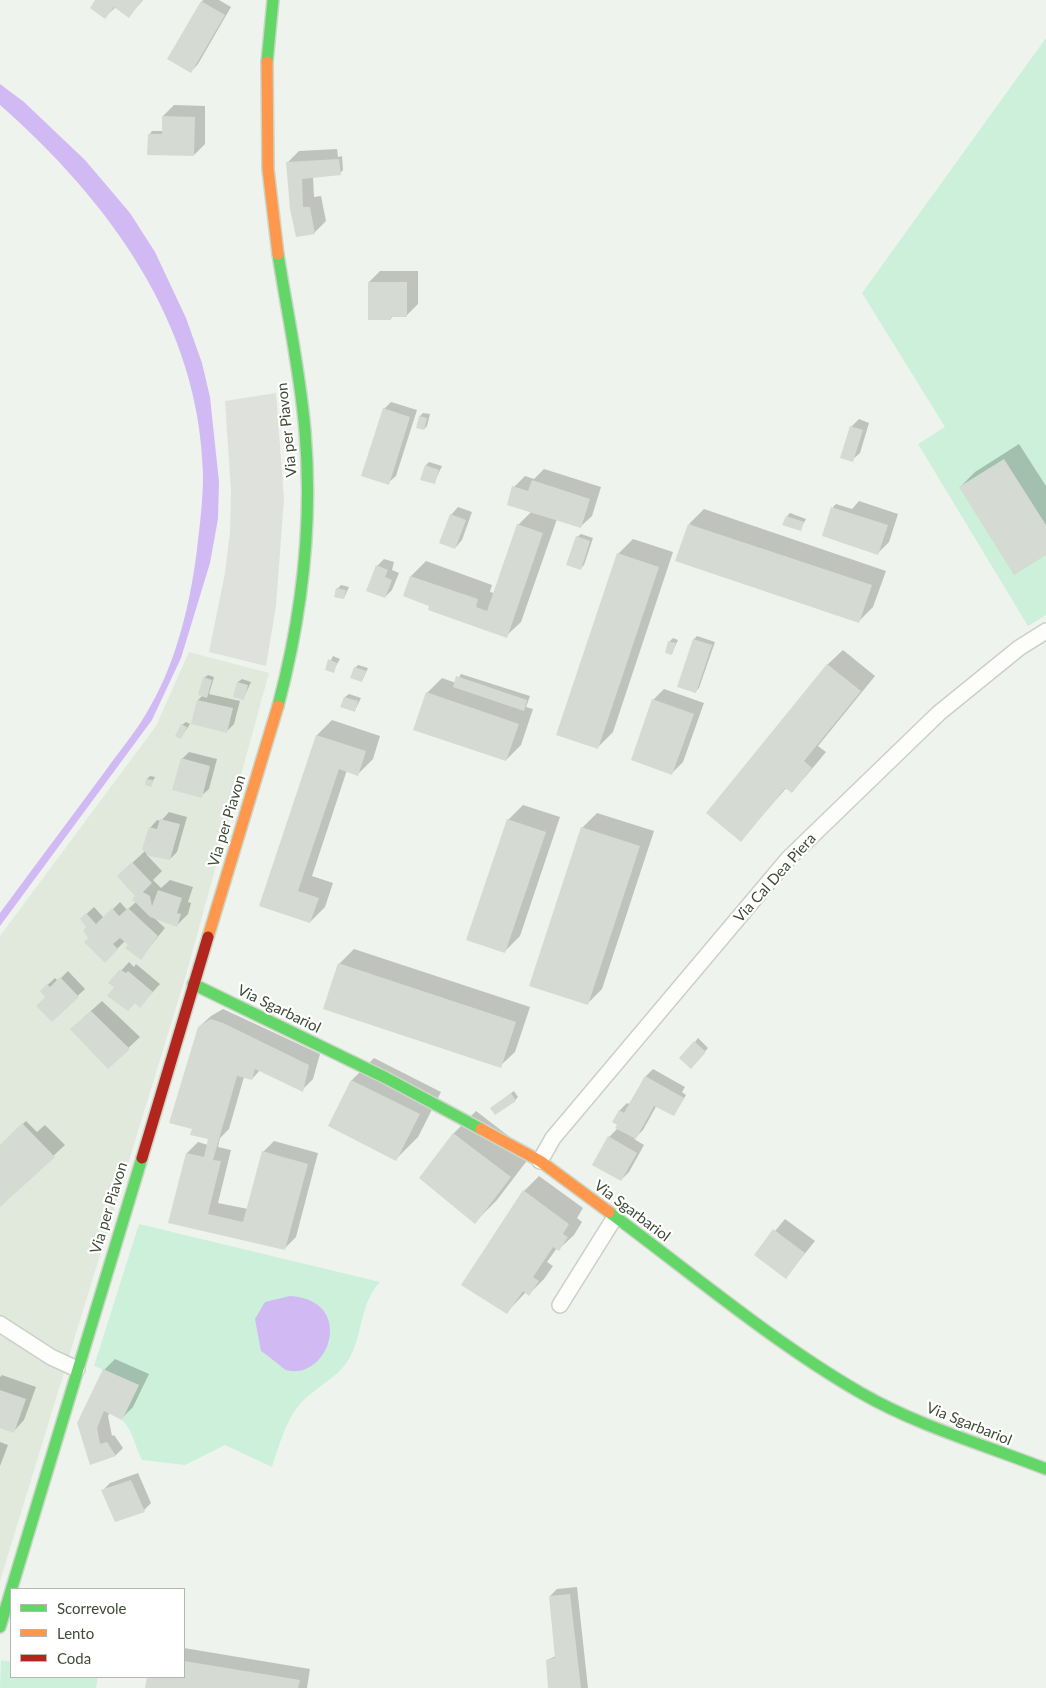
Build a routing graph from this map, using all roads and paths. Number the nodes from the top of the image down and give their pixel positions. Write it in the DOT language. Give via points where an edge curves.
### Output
graph roads {
  1 [pos="272,0"];
  2 [pos="1046,631"];
  3 [pos="193,984"];
  4 [pos="540,1161"];
  5 [pos="615,1217"];
  6 [pos="560,1305"];
  7 [pos="0,1324"];
  8 [pos="76,1369"];
  9 [pos="1046,1469"];
  10 [pos="11,1588"];
  11 [pos="10,1593"];
  12 [pos="0,1627"];
  1 -- 3 [label="street, Via per Piavon" via="265,84 265,137 274,226 307,456 304,576 286,678"];
  2 -- 4 [label="street, Via Cal Dea Piera" via="1019,648 938,713 788,859 553,1138"];
  3 -- 4 [label="street, Via Sgarbariol" via="386,1078"];
  3 -- 8 [label="street, Via per Piavon"];
  4 -- 5 [label="street, Via Sgarbariol"];
  5 -- 6 [label="street"];
  5 -- 9 [label="street, Via Sgarbariol" via="802,1356 861,1393 896,1411"];
  7 -- 8 [label="street"];
  8 -- 10 [label="street, Via per Piavon"];
  11 -- 12 [label="street, Via per Piavon"];
}
